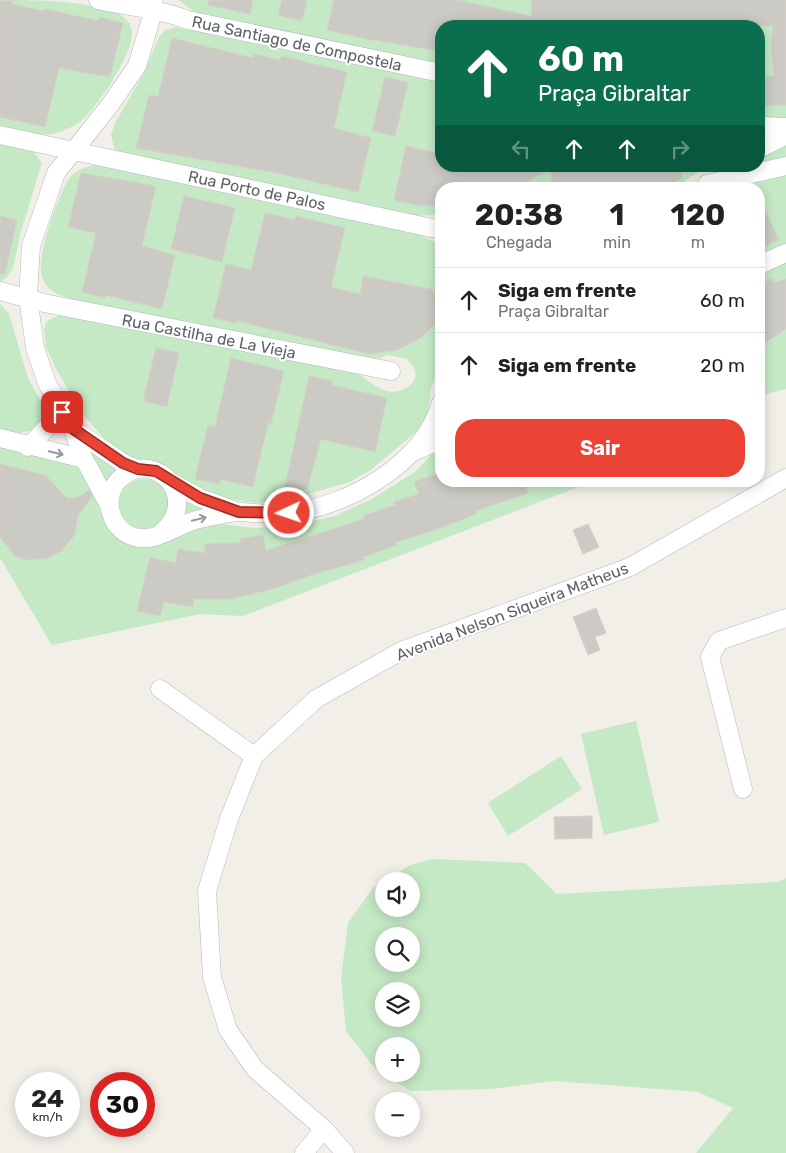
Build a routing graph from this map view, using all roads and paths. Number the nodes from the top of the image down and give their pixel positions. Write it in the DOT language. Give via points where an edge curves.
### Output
graph roads {
  1 [pos="98,0"];
  2 [pos="153,4"];
  3 [pos="435,72"];
  4 [pos="765,126"];
  5 [pos="786,127"];
  6 [pos="0,135"];
  7 [pos="786,135"];
  8 [pos="765,147"];
  9 [pos="73,152"];
  10 [pos="786,166"];
  11 [pos="765,169"];
  12 [pos="744,172"];
  13 [pos="716,176"];
  14 [pos="435,229"];
  15 [pos="786,253"];
  16 [pos="765,262"];
  17 [pos="0,291"];
  18 [pos="28,298"];
  19 [pos="391,371"];
  20 [pos="62,412"];
  21 [pos="435,421"];
  22 [pos="72,428"];
  23 [pos="0,438"];
  24 [pos="435,442"];
  25 [pos="28,447"];
  26 [pos="412,452"];
  27 [pos="84,459"];
  28 [pos="138,469"];
  29 [pos="785,480"];
  30 [pos="171,482"];
  31 [pos="109,505"];
  32 [pos="239,512"];
  33 [pos="162,533"];
  34 [pos="786,618"];
  35 [pos="160,689"];
  36 [pos="254,756"];
  37 [pos="743,789"];
  38 [pos="324,1129"];
  39 [pos="304,1153"];
  40 [pos="345,1153"];
  1 -- 2 [label="street, Rua Santiago de Compostela" via="128,6"];
  2 -- 3 [label="street, Rua Santiago de Compostela" via="188,20"];
  2 -- 9 [label="street" via="137,66"];
  4 -- 5 [label="street"];
  6 -- 9 [label="street, Rua Porto de Palos"];
  7 -- 8 [label="street"];
  9 -- 14 [label="street, Rua Porto de Palos"];
  9 -- 18 [label="street" via="56,173 31,246"];
  10 -- 11 [label="street"];
  12 -- 13 [label="street"];
  15 -- 16 [label="street"];
  17 -- 18 [label="street, Rua Castilha de La Vieja"];
  18 -- 19 [label="street, Rua Castilha de La Vieja"];
  18 -- 20 [label="street" via="34,348"];
  20 -- 22 [label="street"];
  20 -- 25 [label="street"];
  21 -- 26 [label="street"];
  22 -- 27 [label="street"];
  22 -- 28 [label="street" via="123,463"];
  23 -- 25 [label="street"];
  24 -- 26 [label="street"];
  25 -- 27 [label="street, one-way"];
  26 -- 32 [label="street" via="399,465 362,489 315,508 280,513"];
  27 -- 31 [label="street"];
  28 -- 30 [label="street" via="156,471"];
  28 -- 31 [label="street" via="120,478 114,486"];
  29 -- 36 [label="street, Avenida Nelson Siqueira Matheus" via="630,567 401,651 316,699"];
  30 -- 32 [label="street" via="200,498"];
  30 -- 33 [label="street" via="176,490 178,510"];
  31 -- 33 [label="street" via="118,527 127,534 139,538"];
  33 -- 32 [label="street, one-way" via="198,519"];
  34 -- 37 [label="street" via="719,641 710,657"];
  35 -- 36 [label="street"];
  36 -- 38 [label="street, Avenida Nelson Siqueira Matheus" via="229,819 207,891 212,977 228,1030 255,1069"];
  38 -- 39 [label="street"];
  38 -- 40 [label="street, Avenida Nelson Siqueira Matheus"];
}
